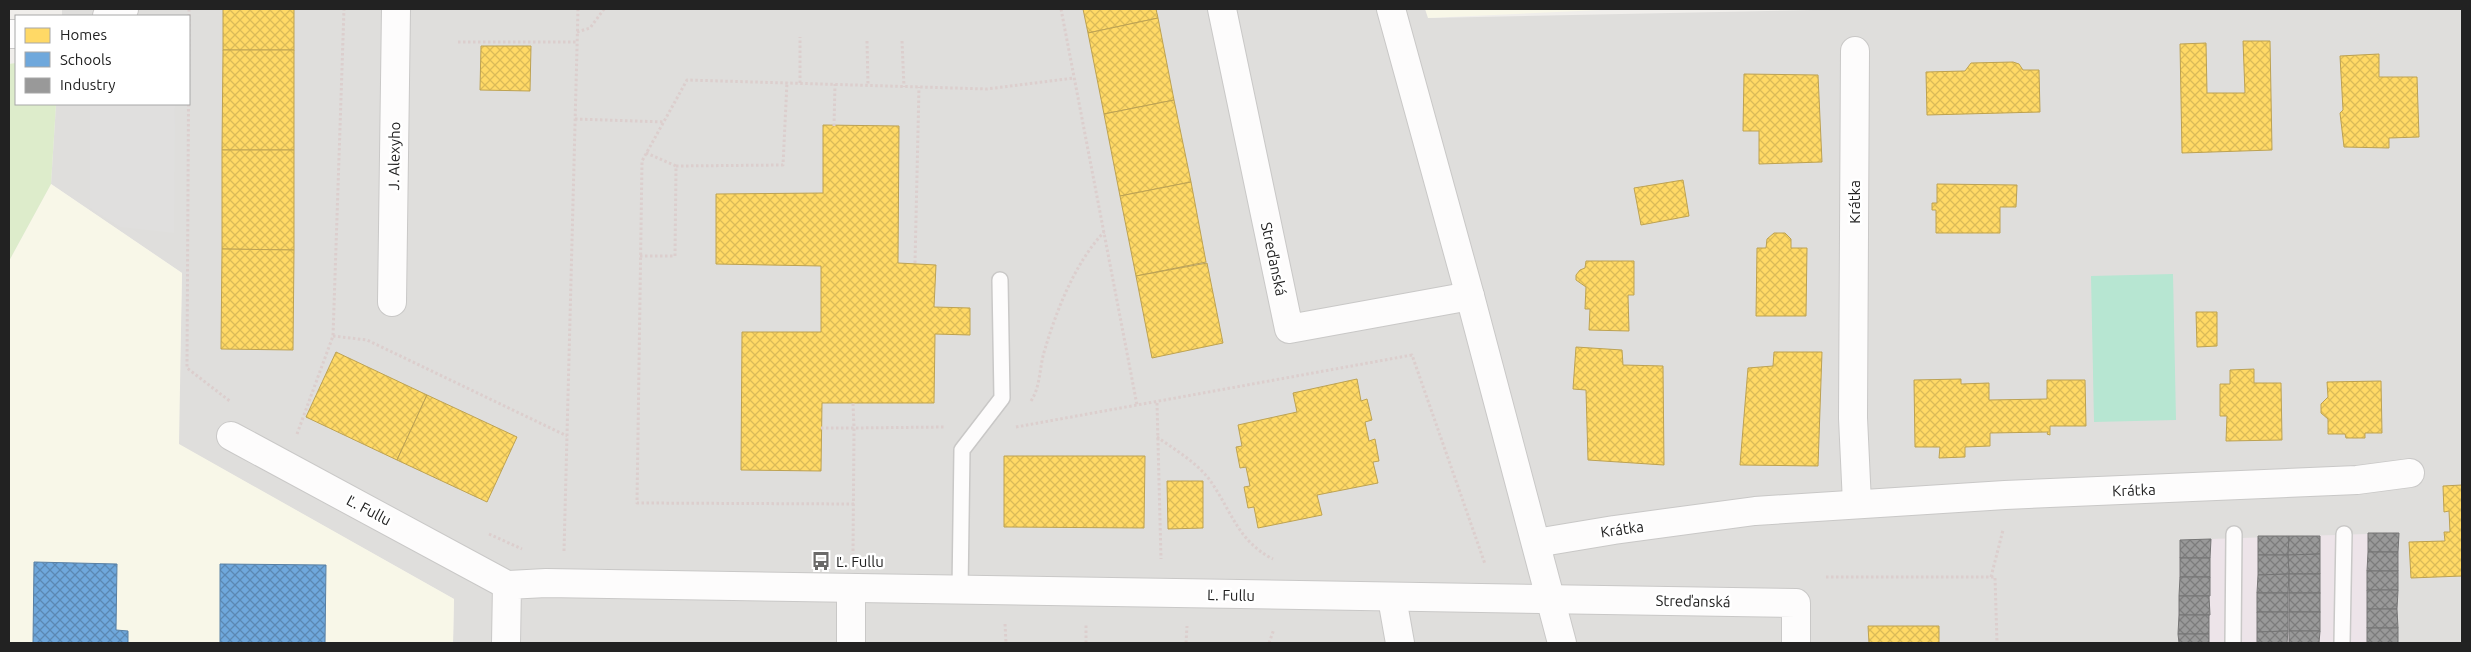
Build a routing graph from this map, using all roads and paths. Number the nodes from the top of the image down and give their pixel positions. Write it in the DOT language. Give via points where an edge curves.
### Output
graph roads {
  1 [pos="124,9"];
  2 [pos="344,9"];
  3 [pos="396,9"];
  4 [pos="578,9"];
  5 [pos="604,9"];
  6 [pos="1061,9"];
  7 [pos="1222,9"];
  8 [pos="1391,9"];
  9 [pos="109,15"];
  10 [pos="577,32"];
  11 [pos="800,37"];
  12 [pos="868,41"];
  13 [pos="902,41"];
  14 [pos="458,42"];
  15 [pos="576,42"];
  16 [pos="1855,51"];
  17 [pos="1074,78"];
  18 [pos="787,82"];
  19 [pos="800,82"];
  20 [pos="835,84"];
  21 [pos="868,85"];
  22 [pos="904,87"];
  23 [pos="919,87"];
  24 [pos="188,105"];
  25 [pos="575,119"];
  26 [pos="664,122"];
  27 [pos="834,126"];
  28 [pos="646,153"];
  29 [pos="676,166"];
  30 [pos="1104,232"];
  31 [pos="640,256"];
  32 [pos="915,263"];
  33 [pos="1000,280"];
  34 [pos="1470,296"];
  35 [pos="392,302"];
  36 [pos="333,336"];
  37 [pos="232,402"];
  38 [pos="1031,402"];
  39 [pos="853,403"];
  40 [pos="1156,403"];
  41 [pos="1137,405"];
  42 [pos="1015,423"];
  43 [pos="941,427"];
  44 [pos="822,428"];
  45 [pos="854,428"];
  46 [pos="931,428"];
  47 [pos="231,436"];
  48 [pos="567,436"];
  49 [pos="941,437"];
  50 [pos="1157,437"];
  51 [pos="296,438"];
  52 [pos="2410,473"];
  53 [pos="2015,495"];
  54 [pos="1857,503"];
  55 [pos="854,504"];
  56 [pos="483,532"];
  57 [pos="2234,534"];
  58 [pos="2344,534"];
  59 [pos="1536,544"];
  60 [pos="529,552"];
  61 [pos="564,552"];
  62 [pos="853,556"];
  63 [pos="1278,562"];
  64 [pos="1487,569"];
  65 [pos="1826,577"];
  66 [pos="1991,577"];
  67 [pos="508,585"];
  68 [pos="851,589"];
  69 [pos="960,591"];
  70 [pos="1162,594"];
  71 [pos="1392,598"];
  72 [pos="1551,598"];
  73 [pos="1005,614"];
  74 [pos="1086,624"];
  75 [pos="506,643"];
  76 [pos="851,643"];
  77 [pos="1006,643"];
  78 [pos="1086,643"];
  79 [pos="1400,643"];
  80 [pos="1562,643"];
  81 [pos="1796,643"];
  82 [pos="1997,643"];
  83 [pos="2233,643"];
  84 [pos="2342,643"];
  1 -- 9 [label="street"];
  2 -- 36 [label="path"];
  3 -- 35 [label="street, J. Alexyho"];
  4 -- 10 [label="path"];
  5 -- 10 [label="path" via="590,28"];
  6 -- 17 [label="path"];
  7 -- 34 [label="street, Streďanská" via="1289,329"];
  8 -- 34 [label="street"];
  10 -- 15 [label="path"];
  11 -- 19 [label="path"];
  12 -- 21 [label="path"];
  13 -- 22 [label="path"];
  14 -- 15 [label="path"];
  15 -- 25 [label="path"];
  16 -- 54 [label="street, Krátka" via="1853,418"];
  17 -- 23 [label="path" via="987,89"];
  17 -- 30 [label="path"];
  18 -- 19 [label="path"];
  18 -- 26 [label="path" via="687,80"];
  18 -- 29 [label="path" via="783,165"];
  19 -- 20 [label="path"];
  20 -- 21 [label="path"];
  20 -- 27 [label="path"];
  21 -- 22 [label="path"];
  22 -- 23 [label="path"];
  23 -- 32 [label="path"];
  24 -- 37 [label="path" via="187,368"];
  25 -- 26 [label="path"];
  25 -- 48 [label="path"];
  26 -- 28 [label="path"];
  28 -- 29 [label="path"];
  28 -- 31 [label="path" via="642,161"];
  29 -- 31 [label="path" via="674,256"];
  30 -- 38 [label="path" via="1089,248 1068,289 1044,350 1036,393"];
  30 -- 41 [label="path"];
  31 -- 55 [label="path" via="637,503"];
  33 -- 69 [label="lane" via="1002,398 962,450"];
  34 -- 59 [label="street"];
  36 -- 48 [label="path" via="368,340"];
  36 -- 51 [label="path"];
  39 -- 45 [label="path"];
  40 -- 41 [label="path"];
  40 -- 50 [label="path"];
  40 -- 64 [label="path" via="1412,355"];
  41 -- 42 [label="path" via="1011,428"];
  43 -- 49 [label="path"];
  44 -- 45 [label="path"];
  45 -- 46 [label="path"];
  45 -- 55 [label="path"];
  47 -- 67 [label="street, Ľ. Fullu"];
  48 -- 61 [label="path"];
  50 -- 63 [label="path" via="1208,477 1242,536 1254,548"];
  50 -- 70 [label="path"];
  52 -- 53 [label="street, Krátka" via="2357,480"];
  53 -- 54 [label="street, Krátka"];
  53 -- 66 [label="path"];
  54 -- 59 [label="street, Krátka" via="1755,511"];
  55 -- 62 [label="path"];
  56 -- 60 [label="path"];
  57 -- 83 [label="lane"];
  58 -- 84 [label="lane"];
  59 -- 72 [label="street"];
  65 -- 66 [label="path"];
  66 -- 82 [label="path" via="1995,577"];
  67 -- 68 [label="street, Ľ. Fullu"];
  67 -- 75 [label="street"];
  68 -- 69 [label="street, Ľ. Fullu"];
  68 -- 76 [label="street"];
  69 -- 70 [label="street, Ľ. Fullu"];
  70 -- 71 [label="street, Ľ. Fullu"];
  71 -- 72 [label="street, Ľ. Fullu"];
  71 -- 79 [label="street"];
  72 -- 80 [label="street"];
  72 -- 81 [label="street, Streďanská" via="1796,603"];
  73 -- 77 [label="path"];
  74 -- 78 [label="path"];
}
